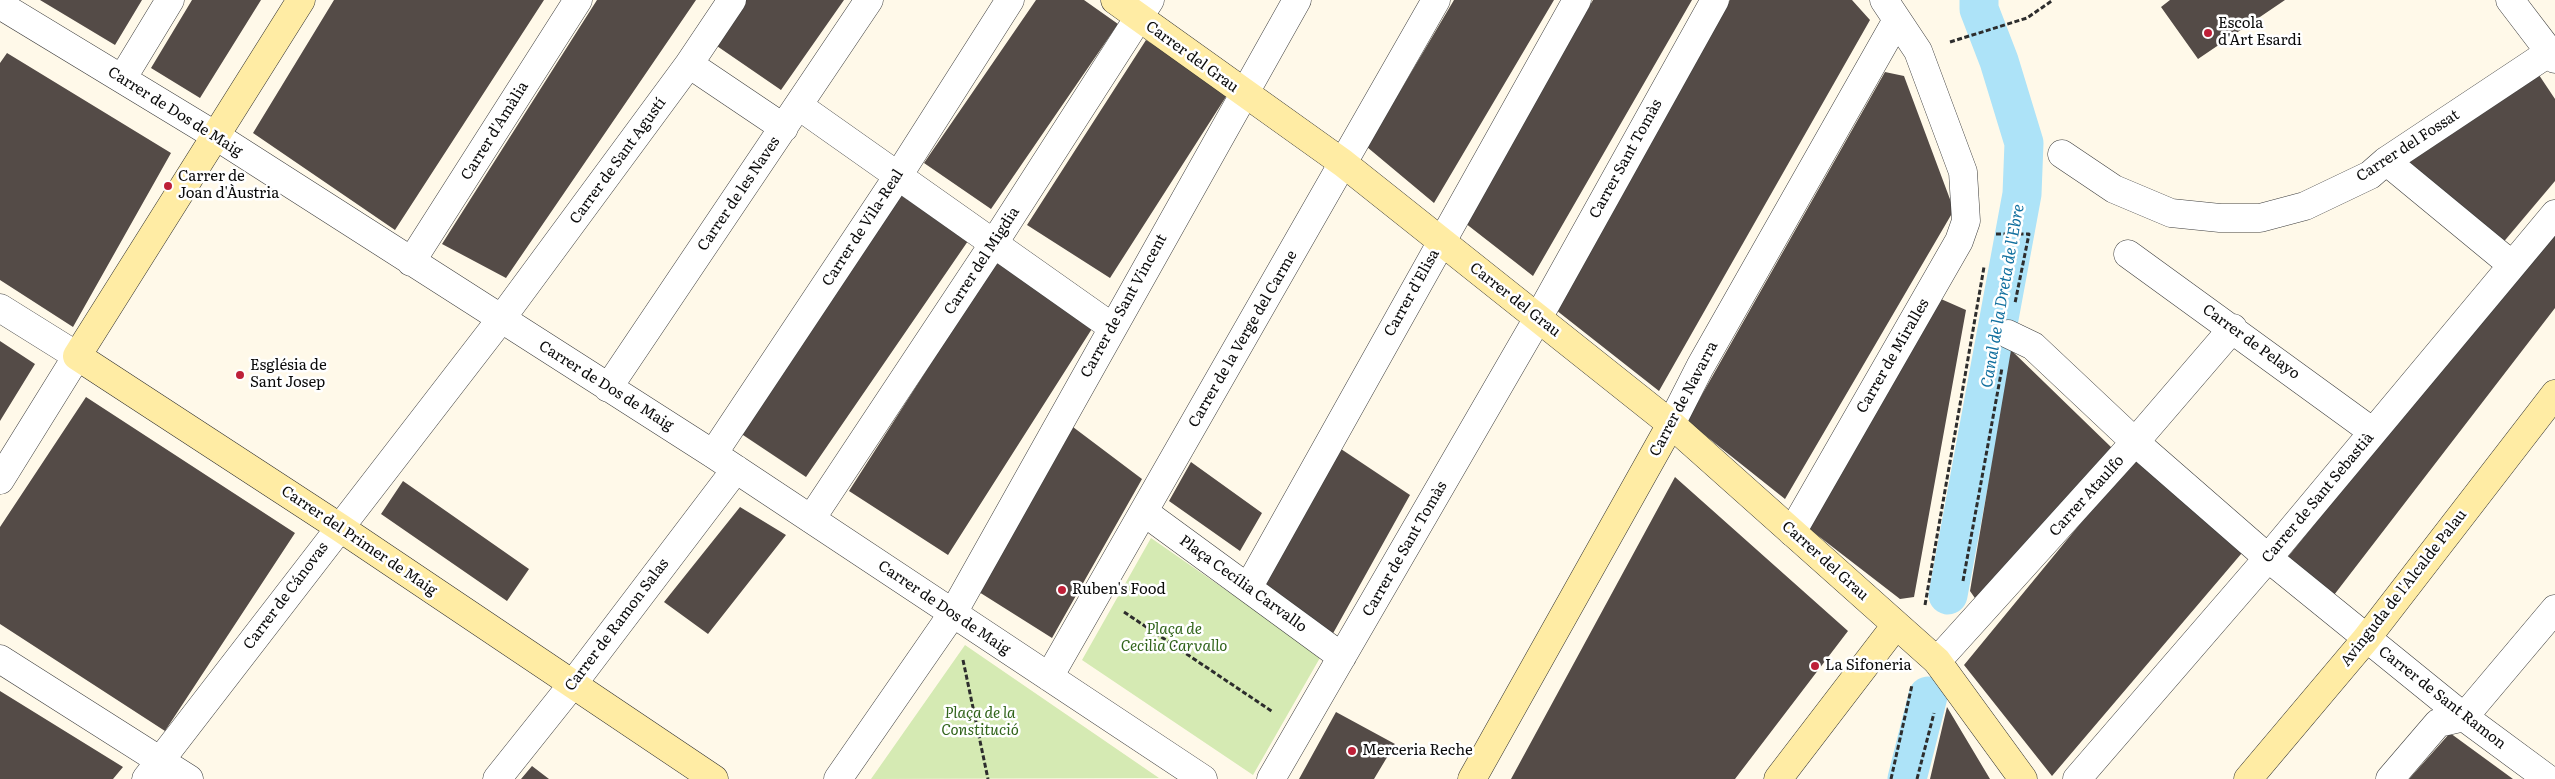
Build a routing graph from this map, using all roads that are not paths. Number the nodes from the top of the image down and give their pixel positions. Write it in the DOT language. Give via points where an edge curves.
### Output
graph roads {
  1 [pos="170,0"];
  2 [pos="302,0"];
  3 [pos="578,0"];
  4 [pos="732,0"];
  5 [pos="868,0"];
  6 [pos="1010,0"];
  7 [pos="1115,0"];
  8 [pos="1297,0"];
  9 [pos="1436,0"];
  10 [pos="1577,0"];
  11 [pos="1715,0"];
  12 [pos="2510,0"];
  13 [pos="3,6"];
  14 [pos="1144,9"];
  15 [pos="1890,10"];
  16 [pos="2553,55"];
  17 [pos="689,64"];
  18 [pos="122,79"];
  19 [pos="1243,94"];
  20 [pos="799,106"];
  21 [pos="784,128"];
  22 [pos="216,136"];
  23 [pos="2062,154"];
  24 [pos="2386,161"];
  25 [pos="1343,164"];
  26 [pos="898,176"];
  27 [pos="2555,214"];
  28 [pos="1441,241"];
  29 [pos="994,243"];
  30 [pos="2128,254"];
  31 [pos="411,262"];
  32 [pos="2512,265"];
  33 [pos="0,308"];
  34 [pos="1538,318"];
  35 [pos="501,319"];
  36 [pos="1112,327"];
  37 [pos="2233,328"];
  38 [pos="2008,334"];
  39 [pos="77,356"];
  40 [pos="608,388"];
  41 [pos="2555,394"];
  42 [pos="1671,424"];
  43 [pos="2373,432"];
  44 [pos="2135,442"];
  45 [pos="713,454"];
  46 [pos="736,469"];
  47 [pos="0,480"];
  48 [pos="1144,512"];
  49 [pos="811,519"];
  50 [pos="339,527"];
  51 [pos="1792,532"];
  52 [pos="2268,558"];
  53 [pos="1248,588"];
  54 [pos="2555,609"];
  55 [pos="953,613"];
  56 [pos="1896,625"];
  57 [pos="2366,639"];
  58 [pos="1342,657"];
  59 [pos="0,659"];
  60 [pos="1935,660"];
  61 [pos="1049,677"];
  62 [pos="572,685"];
  63 [pos="2464,717"];
  64 [pos="153,770"];
  65 [pos="1194,777"];
  66 [pos="189,779"];
  67 [pos="497,779"];
  68 [pos="714,779"];
  69 [pos="838,779"];
  70 [pos="1271,779"];
  71 [pos="1472,779"];
  72 [pos="1778,779"];
  73 [pos="2022,779"];
  74 [pos="2078,779"];
  75 [pos="2248,779"];
  76 [pos="2390,779"];
  77 [pos="2548,779"];
  1 -- 18 [label="street"];
  2 -- 22 [label="street"];
  3 -- 31 [label="street, Carrer d'Amàlia"];
  4 -- 17 [label="street, Carrer de Sant Agustí"];
  5 -- 20 [label="street, Carrer de les Naves"];
  6 -- 26 [label="street, Carrer de Vila-Real"];
  7 -- 14 [label="street, Carrer del Grau"];
  8 -- 19 [label="street, Carrer de Sant Vincent"];
  9 -- 25 [label="street, Carrer de la Verge del Carme"];
  10 -- 28 [label="street, Carrer d'Elisa"];
  11 -- 34 [label="street, Carrer Sant Tomàs"];
  12 -- 16 [label="street"];
  13 -- 18 [label="street, Carrer de Dos de Maig"];
  14 -- 19 [label="street, Carrer del Grau" via="1192,54"];
  14 -- 29 [label="street, Carrer del Migdia"];
  15 -- 42 [label="street, Carrer de Navarra"];
  15 -- 51 [label="street, Carrer de Miralles" via="1918,50 1963,172 1966,221 1959,242"];
  16 -- 24 [label="street, Carrer del Fossat"];
  17 -- 21 [label="street"];
  17 -- 35 [label="street, Carrer de Sant Agustí"];
  18 -- 22 [label="street, Carrer de Dos de Maig"];
  19 -- 25 [label="street, Carrer del Grau"];
  19 -- 36 [label="street, Carrer de Sant Vincent"];
  20 -- 21 [label="street, Carrer de les Naves"];
  20 -- 26 [label="street"];
  21 -- 40 [label="street, Carrer de les Naves"];
  22 -- 31 [label="street, Carrer de Dos de Maig"];
  22 -- 39 [label="street"];
  23 -- 24 [label="street, Carrer del Fossat" via="2114,189 2171,213 2220,218 2260,218 2305,206 2370,174"];
  24 -- 32 [label="street"];
  25 -- 28 [label="street, Carrer del Grau"];
  25 -- 48 [label="street, Carrer de la Verge del Carme"];
  26 -- 29 [label="street"];
  26 -- 45 [label="street, Carrer de Vila-Real"];
  27 -- 32 [label="street, Carrer de Sant Sebastià"];
  28 -- 34 [label="street, Carrer del Grau"];
  28 -- 53 [label="street, Carrer d'Elisa"];
  29 -- 36 [label="street"];
  29 -- 49 [label="street, Carrer del Migdia"];
  30 -- 37 [label="street, Carrer de Pelayo"];
  31 -- 35 [label="street, Carrer de Dos de Maig"];
  32 -- 43 [label="street, Carrer de Sant Sebastià"];
  33 -- 39 [label="street, Carrer del Primer de Maig"];
  34 -- 42 [label="street, Carrer del Grau"];
  34 -- 58 [label="street, Carrer de Sant Tomàs"];
  35 -- 40 [label="street, Carrer de Dos de Maig"];
  35 -- 50 [label="street, Carrer de Cánovas"];
  36 -- 55 [label="street, Carrer de Sant Vincent"];
  37 -- 43 [label="street, Carrer de Pelayo"];
  37 -- 44 [label="street, Carrer Ataulfo"];
  38 -- 44 [label="street, Carrer de Sant Ramon" via="2033,346"];
  39 -- 47 [label="street"];
  39 -- 50 [label="street, Carrer del Primer de Maig"];
  40 -- 45 [label="street, Carrer de Dos de Maig"];
  41 -- 57 [label="street, Avinguda de l'Alcalde Palau"];
  42 -- 51 [label="street, Carrer del Grau"];
  42 -- 71 [label="street, Carrer de Navarra"];
  43 -- 52 [label="street, Carrer de Sant Sebastià"];
  44 -- 52 [label="street, Carrer de Sant Ramon"];
  44 -- 60 [label="street, Carrer Ataulfo"];
  45 -- 46 [label="street, Carrer de Dos de Maig"];
  46 -- 49 [label="street, Carrer de Dos de Maig"];
  46 -- 62 [label="street, Carrer de Ramon Salas"];
  48 -- 53 [label="street, Plaça Cecília Carvallo"];
  48 -- 61 [label="street, Carrer de la Verge del Carme"];
  49 -- 55 [label="street, Carrer de Dos de Maig"];
  50 -- 62 [label="street, Carrer del Primer de Maig"];
  50 -- 64 [label="street, Carrer de Cánovas"];
  51 -- 56 [label="street, Carrer del Grau"];
  52 -- 57 [label="street, Carrer de Sant Ramon"];
  52 -- 74 [label="street, Carrer de Sant Sebastià"];
  53 -- 58 [label="street, Plaça Cecília Carvallo"];
  54 -- 63 [label="street"];
  55 -- 61 [label="street, Carrer de Dos de Maig"];
  55 -- 69 [label="street, Carrer de Sant Vincent"];
  56 -- 60 [label="street, Carrer del Grau"];
  56 -- 72 [label="street"];
  57 -- 63 [label="street, Carrer de Sant Ramon"];
  57 -- 75 [label="street, Avinguda de l'Alcalde Palau"];
  58 -- 70 [label="street, Carrer de Sant Tomàs"];
  59 -- 64 [label="street"];
  60 -- 73 [label="street, Carrer del Grau"];
  61 -- 65 [label="street, Carrer de Dos de Maig"];
  62 -- 67 [label="street, Carrer de Ramon Salas"];
  62 -- 68 [label="street, Carrer del Primer de Maig"];
  63 -- 76 [label="street" via="2438,723"];
  63 -- 77 [label="street, Carrer de Sant Ramon"];
  64 -- 66 [label="street"];
}
